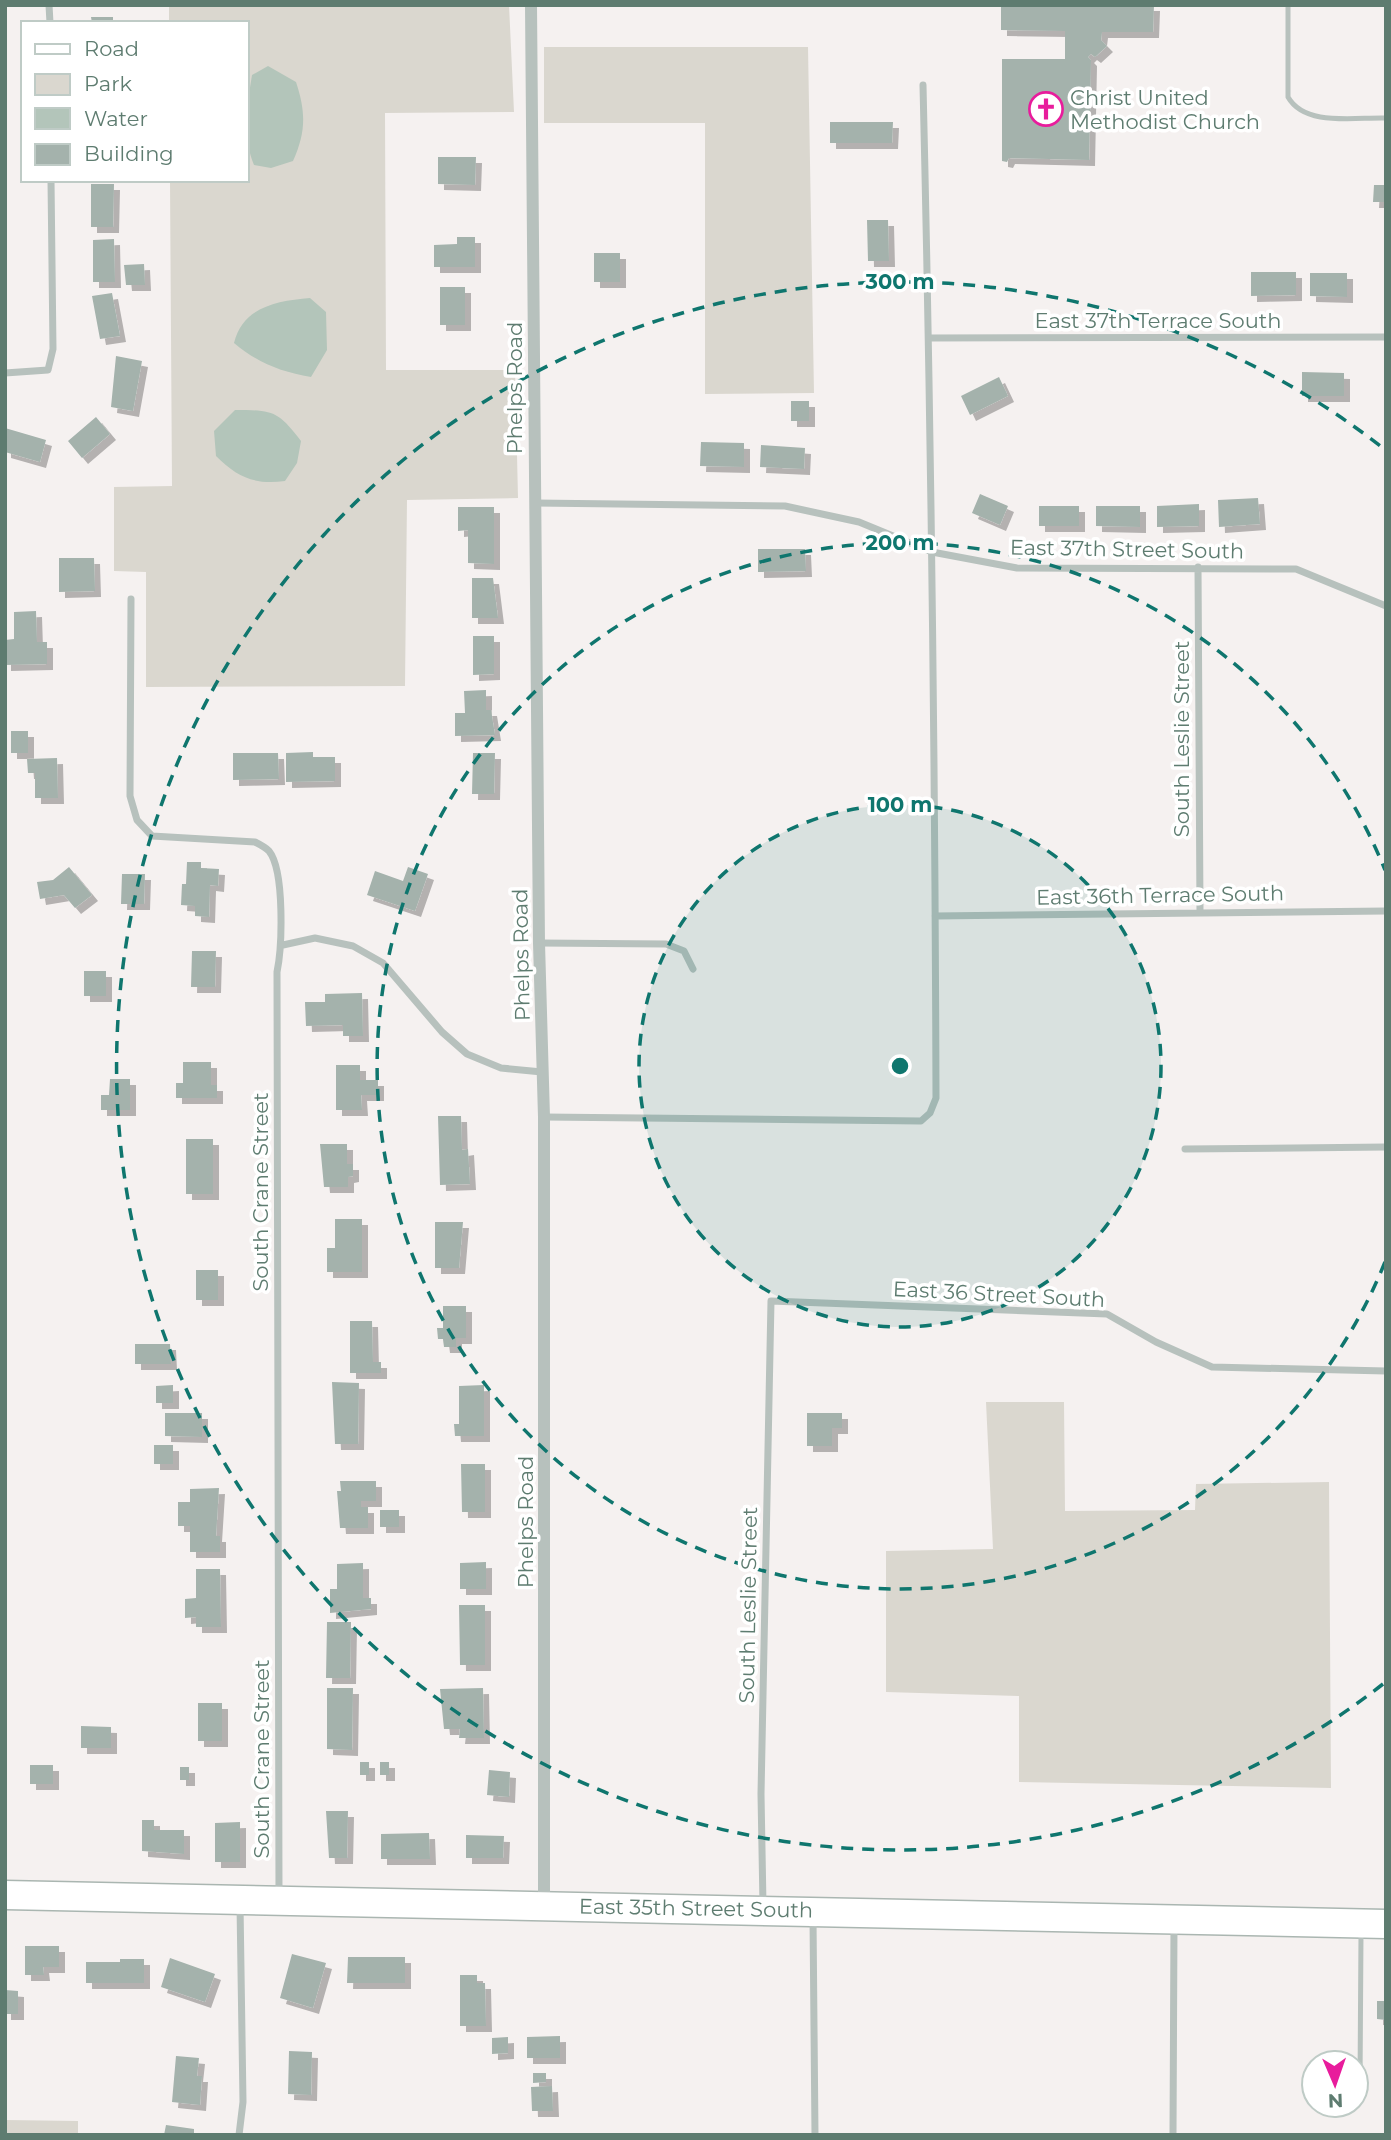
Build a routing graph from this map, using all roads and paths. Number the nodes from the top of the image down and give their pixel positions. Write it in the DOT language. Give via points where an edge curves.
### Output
graph roads {
  1 [pos="531,5"];
  2 [pos="1288,5"];
  3 [pos="923,85"];
  4 [pos="1386,118"];
  5 [pos="51,182"];
  6 [pos="929,338"];
  7 [pos="1386,338"];
  8 [pos="5,373"];
  9 [pos="534,503"];
  10 [pos="932,552"];
  11 [pos="1198,567"];
  12 [pos="131,598"];
  13 [pos="1386,606"];
  14 [pos="1200,911"];
  15 [pos="1386,911"];
  16 [pos="935,916"];
  17 [pos="539,943"];
  18 [pos="283,945"];
  19 [pos="693,969"];
  20 [pos="542,1072"];
  21 [pos="544,1117"];
  22 [pos="1386,1147"];
  23 [pos="1185,1149"];
  24 [pos="771,1301"];
  25 [pos="1386,1371"];
  26 [pos="5,1895"];
  27 [pos="240,1899"];
  28 [pos="279,1900"];
  29 [pos="544,1905"];
  30 [pos="764,1909"];
  31 [pos="813,1910"];
  32 [pos="1174,1919"];
  33 [pos="1374,1924"];
  34 [pos="1360,2049"];
  35 [pos="239,2135"];
  36 [pos="815,2135"];
  37 [pos="1173,2135"];
  1 -- 9 [label="street, Phelps Road"];
  2 -- 4 [label="lane" via="1288,97 1295,109 1309,116"];
  3 -- 6 [label="street"];
  5 -- 8 [label="street" via="53,349 48,370"];
  6 -- 7 [label="street, East 37th Terrace South"];
  6 -- 10 [label="street"];
  9 -- 10 [label="street, East 37th Street South" via="785,506 859,522"];
  9 -- 17 [label="street, Phelps Road"];
  10 -- 11 [label="street, East 37th Street South" via="1017,568"];
  10 -- 16 [label="street"];
  11 -- 13 [label="street, East 37th Street South" via="1296,569"];
  11 -- 14 [label="street, South Leslie Street"];
  12 -- 18 [label="street, South Crane Street" via="131,796 136,820 152,836 255,842 269,851 276,869"];
  14 -- 15 [label="street, East 36th Terrace South"];
  14 -- 16 [label="street, East 36th Terrace South"];
  16 -- 21 [label="street" via="936,1098 921,1121"];
  17 -- 19 [label="street" via="666,944 684,951"];
  17 -- 20 [label="street, Phelps Road"];
  18 -- 20 [label="street" via="315,938 353,946 383,962 442,1032 467,1054 500,1068"];
  18 -- 28 [label="street, South Crane Street" via="277,972"];
  20 -- 21 [label="street, Phelps Road"];
  21 -- 29 [label="street, Phelps Road"];
  22 -- 23 [label="street"];
  24 -- 25 [label="street, East 36 Street South" via="1107,1314 1212,1367"];
  24 -- 30 [label="street, South Leslie Street" via="761,1794"];
  26 -- 27 [label="main road, East 35th Street South"];
  27 -- 28 [label="main road, East 35th Street South"];
  27 -- 35 [label="street" via="243,2102"];
  28 -- 29 [label="main road, East 35th Street South"];
  29 -- 30 [label="main road, East 35th Street South"];
  30 -- 31 [label="main road, East 35th Street South"];
  31 -- 32 [label="main road, East 35th Street South"];
  31 -- 36 [label="street"];
  32 -- 33 [label="main road, East 35th Street South"];
  32 -- 37 [label="street"];
  33 -- 34 [label="lane"];
}
